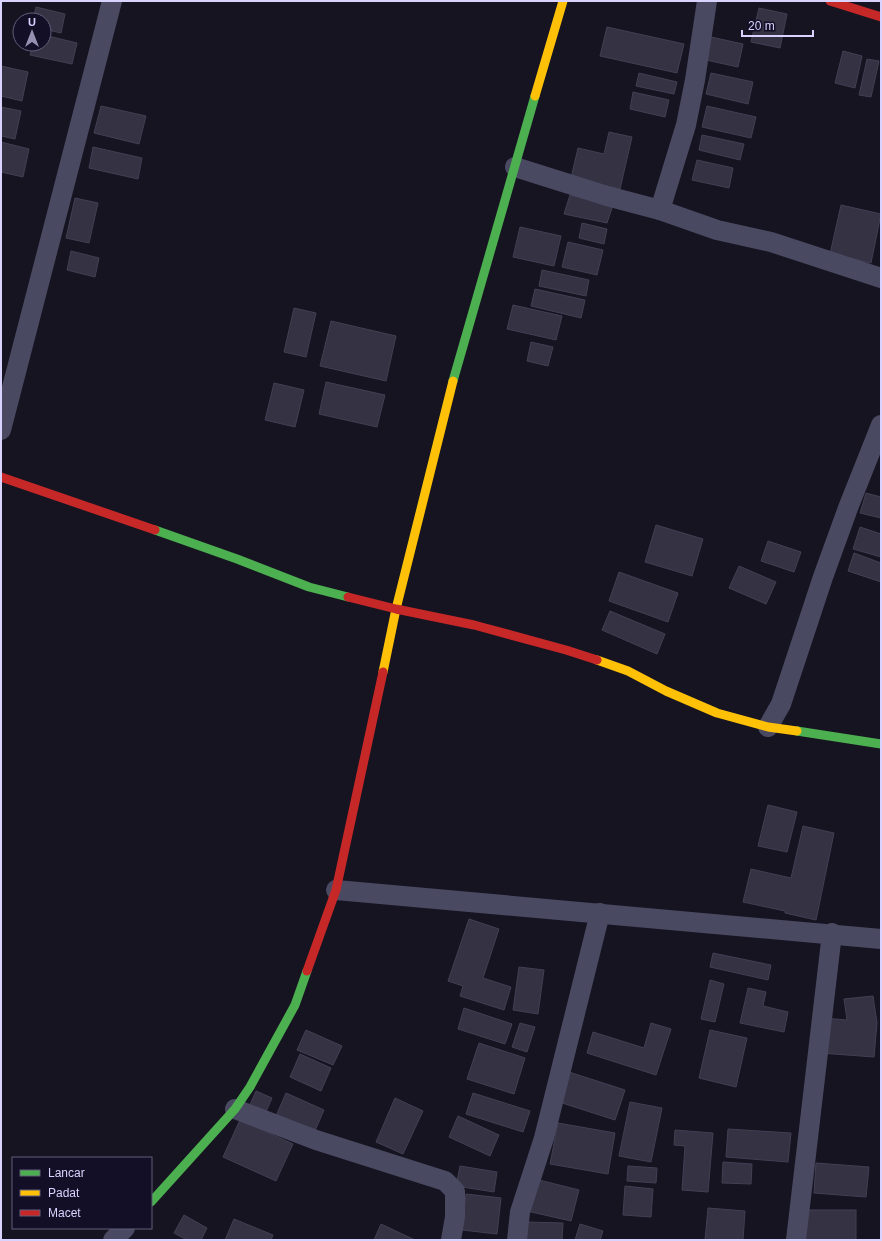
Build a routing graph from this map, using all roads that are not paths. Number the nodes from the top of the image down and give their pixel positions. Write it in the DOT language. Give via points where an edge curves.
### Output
graph roads {
  1 [pos="112,1"];
  2 [pos="562,1"];
  3 [pos="707,1"];
  4 [pos="830,1"];
  5 [pos="881,16"];
  6 [pos="515,167"];
  7 [pos="660,210"];
  8 [pos="881,278"];
  9 [pos="881,425"];
  10 [pos="1,430"];
  11 [pos="1,477"];
  12 [pos="396,609"];
  13 [pos="768,727"];
  14 [pos="881,744"];
  15 [pos="336,890"];
  16 [pos="600,913"];
  17 [pos="832,933"];
  18 [pos="881,938"];
  19 [pos="235,1109"];
  20 [pos="152,1201"];
  21 [pos="124,1229"];
  22 [pos="113,1240"];
  23 [pos="451,1240"];
  24 [pos="517,1240"];
  25 [pos="796,1240"];
  1 -- 10 [label="street"];
  2 -- 6 [label="street"];
  3 -- 7 [label="street" via="686,125"];
  4 -- 5 [label="street"];
  6 -- 7 [label="street"];
  6 -- 12 [label="street" via="450,391"];
  7 -- 8 [label="street" via="717,230 771,242"];
  9 -- 13 [label="street" via="823,577 781,704"];
  11 -- 12 [label="street" via="237,559 309,587"];
  12 -- 13 [label="street" via="566,650 628,671 716,714"];
  12 -- 15 [label="street"];
  13 -- 14 [label="street"];
  15 -- 16 [label="street"];
  15 -- 19 [label="street" via="295,1005 250,1088"];
  16 -- 17 [label="street"];
  16 -- 24 [label="street" via="544,1138 520,1212"];
  17 -- 18 [label="street"];
  17 -- 25 [label="street"];
  19 -- 20 [label="street"];
  19 -- 23 [label="street" via="316,1140 445,1181 455,1191 455,1217"];
  21 -- 22 [label="street"];
}
